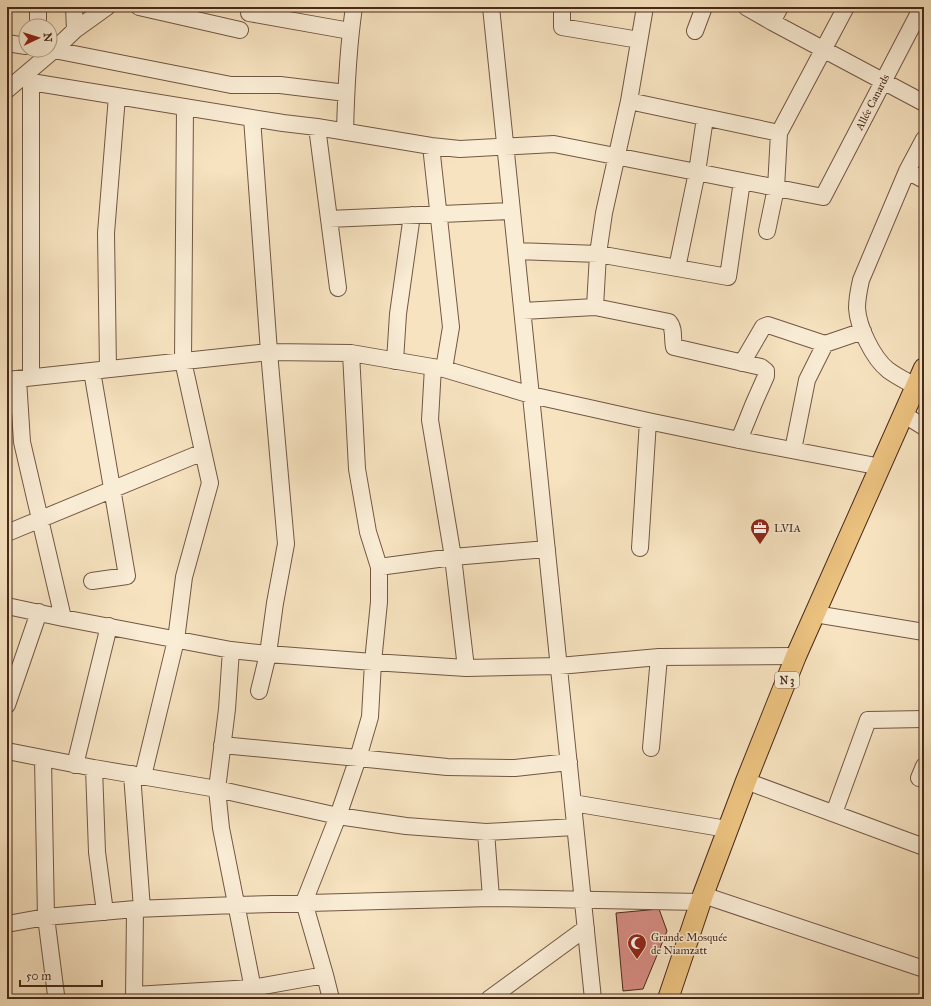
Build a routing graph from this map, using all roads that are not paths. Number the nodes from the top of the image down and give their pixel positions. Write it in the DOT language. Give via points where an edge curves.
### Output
graph roads {
  1 [pos="38,7"];
  2 [pos="74,7"];
  3 [pos="107,7"];
  4 [pos="139,7"];
  5 [pos="250,7"];
  6 [pos="354,7"];
  7 [pos="491,7"];
  8 [pos="562,7"];
  9 [pos="645,7"];
  10 [pos="704,7"];
  11 [pos="746,7"];
  12 [pos="780,7"];
  13 [pos="846,7"];
  14 [pos="922,7"];
  15 [pos="38,18"];
  16 [pos="772,22"];
  17 [pos="75,30"];
  18 [pos="240,30"];
  19 [pos="350,31"];
  20 [pos="695,32"];
  21 [pos="639,40"];
  22 [pos="7,43"];
  23 [pos="58,43"];
  24 [pos="18,45"];
  25 [pos="823,49"];
  26 [pos="58,56"];
  27 [pos="41,58"];
  28 [pos="28,79"];
  29 [pos="882,81"];
  30 [pos="7,90"];
  31 [pos="346,93"];
  32 [pos="117,96"];
  33 [pos="629,101"];
  34 [pos="924,103"];
  35 [pos="185,107"];
  36 [pos="252,118"];
  37 [pos="705,118"];
  38 [pos="317,127"];
  39 [pos="345,132"];
  40 [pos="778,133"];
  41 [pos="924,139"];
  42 [pos="431,146"];
  43 [pos="506,146"];
  44 [pos="617,156"];
  45 [pos="907,171"];
  46 [pos="696,172"];
  47 [pos="924,180"];
  48 [pos="742,181"];
  49 [pos="776,188"];
  50 [pos="512,211"];
  51 [pos="438,214"];
  52 [pos="412,215"];
  53 [pos="329,219"];
  54 [pos="768,231"];
  55 [pos="516,251"];
  56 [pos="598,254"];
  57 [pos="677,268"];
  58 [pos="338,288"];
  59 [pos="595,307"];
  60 [pos="522,310"];
  61 [pos="863,331"];
  62 [pos="825,344"];
  63 [pos="268,352"];
  64 [pos="351,353"];
  65 [pos="183,361"];
  66 [pos="395,361"];
  67 [pos="742,363"];
  68 [pos="438,368"];
  69 [pos="924,368"];
  70 [pos="108,369"];
  71 [pos="92,371"];
  72 [pos="18,379"];
  73 [pos="915,386"];
  74 [pos="531,395"];
  75 [pos="903,414"];
  76 [pos="648,421"];
  77 [pos="924,427"];
  78 [pos="739,440"];
  79 [pos="793,450"];
  80 [pos="203,452"];
  81 [pos="881,467"];
  82 [pos="112,490"];
  83 [pos="40,520"];
  84 [pos="7,534"];
  85 [pos="640,548"];
  86 [pos="547,549"];
  87 [pos="453,556"];
  88 [pos="379,567"];
  89 [pos="92,581"];
  90 [pos="7,606"];
  91 [pos="40,612"];
  92 [pos="815,614"];
  93 [pos="62,618"];
  94 [pos="109,626"];
  95 [pos="924,632"];
  96 [pos="176,640"];
  97 [pos="231,650"];
  98 [pos="268,654"];
  99 [pos="796,656"];
  100 [pos="659,657"];
  101 [pos="373,662"];
  102 [pos="559,666"];
  103 [pos="466,668"];
  104 [pos="259,691"];
  105 [pos="7,705"];
  106 [pos="924,719"];
  107 [pos="222,745"];
  108 [pos="651,748"];
  109 [pos="7,752"];
  110 [pos="358,758"];
  111 [pos="43,759"];
  112 [pos="569,762"];
  113 [pos="75,765"];
  114 [pos="94,768"];
  115 [pos="138,775"];
  116 [pos="746,781"];
  117 [pos="217,789"];
  118 [pos="573,803"];
  119 [pos="834,813"];
  120 [pos="338,816"];
  121 [pos="575,827"];
  122 [pos="727,829"];
  123 [pos="486,832"];
  124 [pos="924,847"];
  125 [pos="491,898"];
  126 [pos="701,898"];
  127 [pos="583,900"];
  128 [pos="304,902"];
  129 [pos="236,904"];
  130 [pos="139,909"];
  131 [pos="105,912"];
  132 [pos="46,917"];
  133 [pos="7,924"];
  134 [pos="586,928"];
  135 [pos="924,969"];
  136 [pos="325,974"];
  137 [pos="253,993"];
  138 [pos="212,994"];
  139 [pos="134,997"];
  140 [pos="58,999"];
  141 [pos="331,999"];
  142 [pos="489,999"];
  143 [pos="593,999"];
  144 [pos="668,999"];
  1 -- 15 [label="street"];
  2 -- 17 [label="street"];
  3 -- 17 [label="street"];
  4 -- 18 [label="street"];
  5 -- 19 [label="street" via="249,13"];
  6 -- 19 [label="street"];
  7 -- 43 [label="street"];
  8 -- 21 [label="street" via="562,27"];
  9 -- 21 [label="street"];
  10 -- 20 [label="street"];
  11 -- 16 [label="street"];
  12 -- 16 [label="street"];
  13 -- 25 [label="street"];
  14 -- 29 [label="street, Allée Canards"];
  16 -- 25 [label="street"];
  17 -- 23 [label="street"];
  19 -- 31 [label="street"];
  21 -- 33 [label="street"];
  22 -- 24 [label="street"];
  25 -- 29 [label="street"];
  25 -- 40 [label="street"];
  26 -- 31 [label="street" via="231,85 280,85"];
  27 -- 28 [label="street"];
  28 -- 30 [label="street"];
  28 -- 32 [label="street"];
  28 -- 72 [label="street"];
  29 -- 34 [label="street"];
  29 -- 49 [label="street, Allée Canards" via="823,197"];
  31 -- 39 [label="street"];
  32 -- 35 [label="street"];
  32 -- 70 [label="street" via="106,233"];
  33 -- 37 [label="street"];
  33 -- 44 [label="street"];
  35 -- 36 [label="street"];
  35 -- 65 [label="street"];
  36 -- 38 [label="street"];
  36 -- 63 [label="street"];
  37 -- 40 [label="street"];
  37 -- 46 [label="street"];
  38 -- 39 [label="street"];
  38 -- 53 [label="street"];
  39 -- 42 [label="street"];
  40 -- 49 [label="street"];
  41 -- 45 [label="street"];
  42 -- 43 [label="street" via="460,149"];
  42 -- 51 [label="street"];
  43 -- 44 [label="street" via="554,144"];
  43 -- 50 [label="street"];
  44 -- 46 [label="street"];
  44 -- 56 [label="street"];
  45 -- 47 [label="street"];
  45 -- 61 [label="street" via="861,280 857,308"];
  46 -- 48 [label="street"];
  46 -- 57 [label="street"];
  48 -- 49 [label="street"];
  48 -- 57 [label="street" via="728,277"];
  49 -- 54 [label="street"];
  50 -- 51 [label="street"];
  50 -- 55 [label="street"];
  51 -- 52 [label="street"];
  51 -- 68 [label="street" via="452,327"];
  52 -- 53 [label="street"];
  52 -- 66 [label="street" via="398,314"];
  53 -- 58 [label="street"];
  55 -- 56 [label="street"];
  55 -- 60 [label="street"];
  56 -- 57 [label="street"];
  56 -- 59 [label="street"];
  59 -- 60 [label="street"];
  59 -- 67 [label="street" via="669,322 673,331 674,347"];
  60 -- 74 [label="street"];
  61 -- 62 [label="street"];
  61 -- 73 [label="street" via="878,361 889,371"];
  62 -- 67 [label="street" via="768,325 763,327"];
  62 -- 79 [label="street" via="807,380"];
  63 -- 64 [label="street"];
  63 -- 65 [label="street"];
  63 -- 98 [label="street" via="286,544"];
  64 -- 66 [label="street"];
  64 -- 88 [label="street" via="357,469 368,532"];
  65 -- 70 [label="street"];
  65 -- 80 [label="street"];
  66 -- 68 [label="street"];
  67 -- 78 [label="street" via="761,367 766,371 766,376"];
  68 -- 74 [label="street"];
  68 -- 87 [label="street" via="430,420"];
  69 -- 73 [label="main road, N 3"];
  70 -- 71 [label="street"];
  71 -- 72 [label="street"];
  71 -- 82 [label="street"];
  72 -- 83 [label="street" via="22,442"];
  73 -- 75 [label="main road, N 3"];
  74 -- 76 [label="street"];
  74 -- 86 [label="street"];
  75 -- 77 [label="street"];
  75 -- 81 [label="main road, N 3"];
  76 -- 78 [label="street"];
  76 -- 85 [label="street"];
  78 -- 79 [label="street"];
  79 -- 81 [label="street"];
  80 -- 82 [label="street"];
  80 -- 96 [label="street" via="210,483 184,577"];
  81 -- 92 [label="main road, N 3"];
  82 -- 83 [label="street"];
  82 -- 89 [label="street" via="127,576"];
  83 -- 84 [label="street"];
  83 -- 93 [label="street"];
  86 -- 87 [label="street"];
  86 -- 102 [label="street"];
  87 -- 88 [label="street"];
  87 -- 103 [label="street"];
  88 -- 101 [label="street" via="379,602"];
  90 -- 91 [label="street"];
  91 -- 93 [label="street"];
  91 -- 105 [label="street"];
  92 -- 95 [label="street"];
  92 -- 99 [label="main road, N 3"];
  93 -- 94 [label="street"];
  94 -- 96 [label="street"];
  94 -- 113 [label="street"];
  96 -- 97 [label="street"];
  96 -- 115 [label="street"];
  97 -- 98 [label="street"];
  97 -- 107 [label="street"];
  98 -- 101 [label="street"];
  98 -- 104 [label="street"];
  99 -- 100 [label="street"];
  99 -- 116 [label="main road, N 3"];
  100 -- 102 [label="street"];
  100 -- 108 [label="street"];
  101 -- 103 [label="street"];
  101 -- 110 [label="street" via="370,717"];
  102 -- 103 [label="street"];
  102 -- 112 [label="street"];
  106 -- 119 [label="street" via="868,720"];
  107 -- 110 [label="street"];
  107 -- 117 [label="street"];
  109 -- 111 [label="street"];
  110 -- 112 [label="street" via="455,768 515,768"];
  110 -- 120 [label="street"];
  111 -- 113 [label="street"];
  111 -- 132 [label="street"];
  112 -- 118 [label="street"];
  113 -- 114 [label="street"];
  114 -- 115 [label="street"];
  114 -- 131 [label="street" via="97,852"];
  115 -- 117 [label="street"];
  115 -- 130 [label="street"];
  116 -- 119 [label="street"];
  116 -- 122 [label="main road, N 3"];
  117 -- 120 [label="street"];
  117 -- 129 [label="street" via="221,828"];
  118 -- 121 [label="street"];
  118 -- 122 [label="street"];
  119 -- 124 [label="street"];
  120 -- 123 [label="street" via="406,826"];
  120 -- 128 [label="street"];
  121 -- 123 [label="street"];
  121 -- 127 [label="street"];
  122 -- 126 [label="main road, N 3"];
  123 -- 125 [label="street"];
  125 -- 127 [label="street"];
  125 -- 128 [label="street"];
  126 -- 127 [label="street"];
  126 -- 135 [label="street"];
  126 -- 144 [label="main road, N 3"];
  127 -- 134 [label="street"];
  128 -- 129 [label="street"];
  128 -- 136 [label="street"];
  129 -- 130 [label="street"];
  129 -- 137 [label="street"];
  130 -- 131 [label="street"];
  130 -- 139 [label="street"];
  131 -- 132 [label="street"];
  132 -- 133 [label="street"];
  132 -- 140 [label="street"];
  134 -- 142 [label="street"];
  134 -- 143 [label="street"];
  136 -- 137 [label="street"];
  136 -- 141 [label="street"];
  137 -- 138 [label="street"];
  138 -- 139 [label="street"];
}
